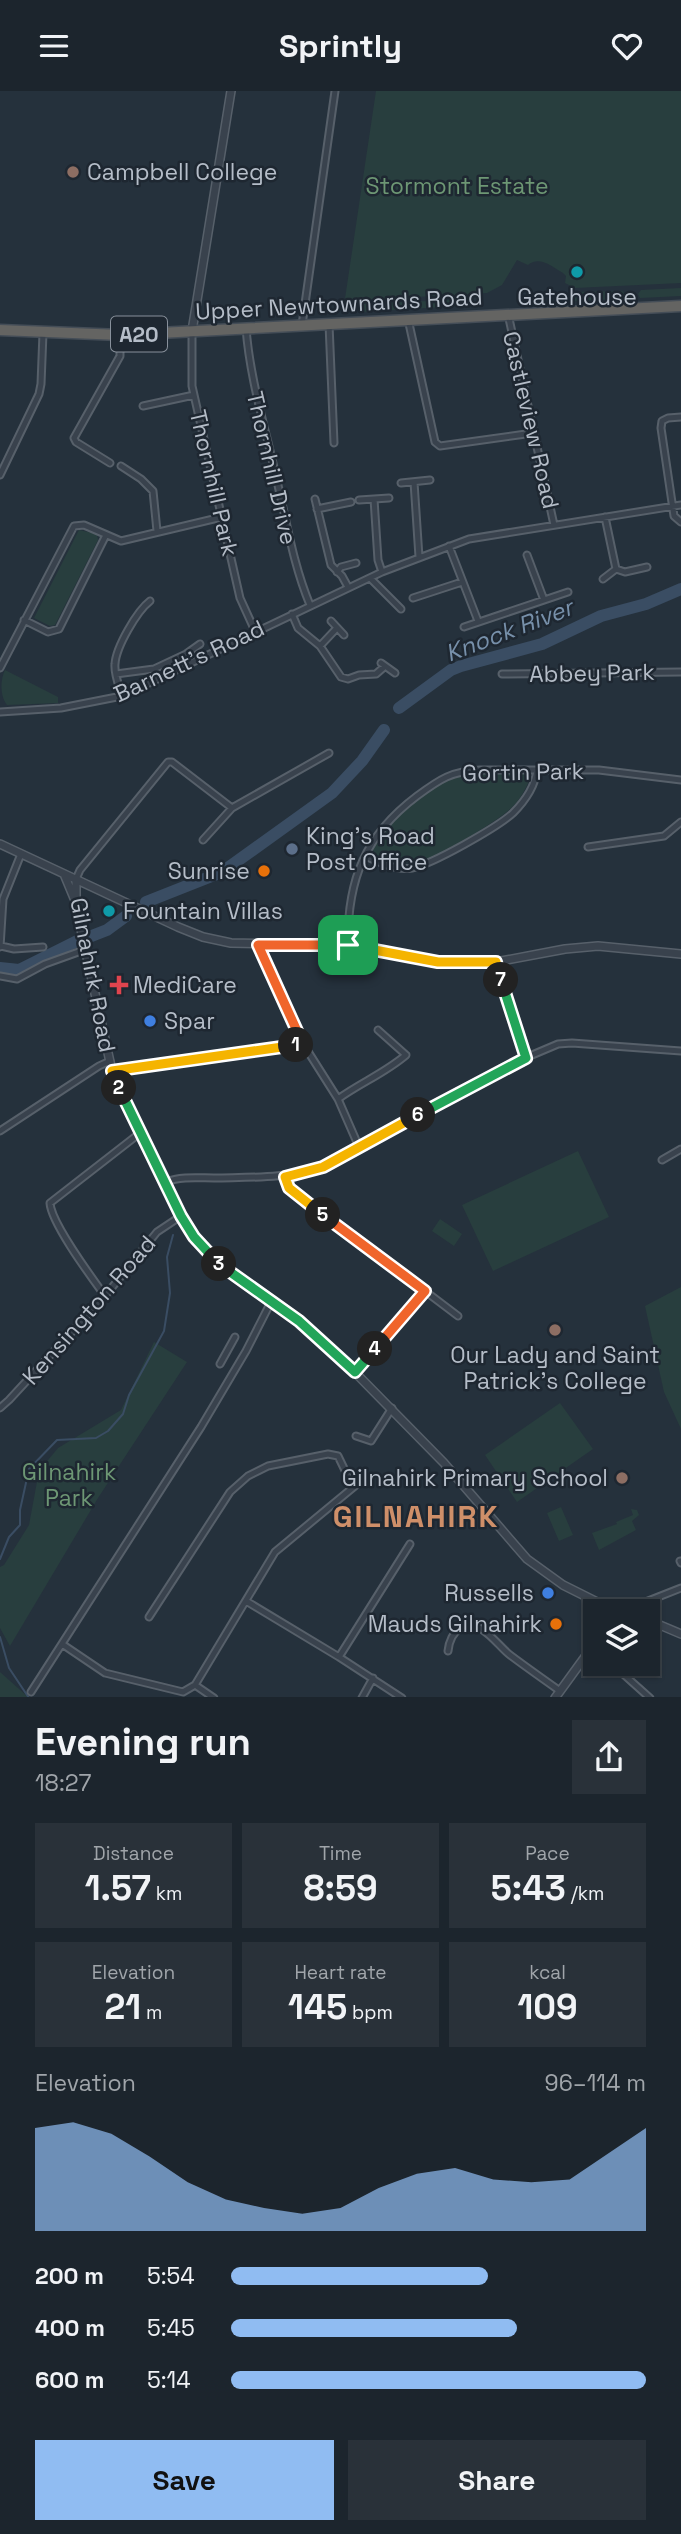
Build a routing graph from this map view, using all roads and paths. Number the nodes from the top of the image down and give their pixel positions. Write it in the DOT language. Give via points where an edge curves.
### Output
graph roads {
  1 [pos="231,91"];
  2 [pos="335,91"];
  3 [pos="681,306"];
  4 [pos="508,314"];
  5 [pos="408,319"];
  6 [pos="329,324"];
  7 [pos="302,325"];
  8 [pos="246,328"];
  9 [pos="0,330"];
  10 [pos="192,331"];
  11 [pos="43,333"];
  12 [pos="120,335"];
  13 [pos="194,395"];
  14 [pos="144,406"];
  15 [pos="681,417"];
  16 [pos="533,433"];
  17 [pos="334,443"];
  18 [pos="110,463"];
  19 [pos="121,466"];
  20 [pos="0,475"];
  21 [pos="430,480"];
  22 [pos="414,482"];
  23 [pos="401,483"];
  24 [pos="389,498"];
  25 [pos="315,499"];
  26 [pos="374,499"];
  27 [pos="359,500"];
  28 [pos="351,502"];
  29 [pos="672,505"];
  30 [pos="681,505"];
  31 [pos="317,509"];
  32 [pos="222,517"];
  33 [pos="605,517"];
  34 [pos="681,522"];
  35 [pos="554,525"];
  36 [pos="157,531"];
  37 [pos="106,535"];
  38 [pos="449,546"];
  39 [pos="527,555"];
  40 [pos="419,557"];
  41 [pos="356,563"];
  42 [pos="529,564"];
  43 [pos="519,566"];
  44 [pos="647,567"];
  45 [pos="616,569"];
  46 [pos="337,572"];
  47 [pos="382,572"];
  48 [pos="370,577"];
  49 [pos="603,579"];
  50 [pos="462,582"];
  51 [pos="348,587"];
  52 [pos="568,592"];
  53 [pos="423,597"];
  54 [pos="413,598"];
  55 [pos="544,600"];
  56 [pos="150,601"];
  57 [pos="425,604"];
  58 [pos="310,605"];
  59 [pos="401,609"];
  60 [pos="292,614"];
  61 [pos="24,620"];
  62 [pos="331,621"];
  63 [pos="478,621"];
  64 [pos="464,627"];
  65 [pos="336,629"];
  66 [pos="255,631"];
  67 [pos="344,635"];
  68 [pos="200,644"];
  69 [pos="320,646"];
  70 [pos="0,669"];
  71 [pos="681,672"];
  72 [pos="395,673"];
  73 [pos="116,674"];
  74 [pos="502,674"];
  75 [pos="122,696"];
  76 [pos="0,712"];
  77 [pos="329,753"];
  78 [pos="537,770"];
  79 [pos="681,781"];
  80 [pos="232,808"];
  81 [pos="681,822"];
  82 [pos="202,840"];
  83 [pos="0,844"];
  84 [pos="588,847"];
  85 [pos="21,854"];
  86 [pos="365,856"];
  87 [pos="64,874"];
  88 [pos="76,879"];
  89 [pos="75,899"];
  90 [pos="1,914"];
  91 [pos="258,945"];
  92 [pos="348,945"];
  93 [pos="0,947"];
  94 [pos="43,947"];
  95 [pos="84,950"];
  96 [pos="681,954"];
  97 [pos="496,962"];
  98 [pos="0,976"];
  99 [pos="378,1030"];
  100 [pos="302,1042"];
  101 [pos="681,1051"];
  102 [pos="526,1058"];
  103 [pos="110,1061"];
  104 [pos="112,1071"];
  105 [pos="338,1099"];
  106 [pos="0,1131"];
  107 [pos="141,1133"];
  108 [pos="359,1147"];
  109 [pos="681,1149"];
  110 [pos="662,1160"];
  111 [pos="285,1177"];
  112 [pos="166,1182"];
  113 [pos="181,1216"];
  114 [pos="425,1291"];
  115 [pos="105,1296"];
  116 [pos="272,1300"];
  117 [pos="458,1316"];
  118 [pos="235,1337"];
  119 [pos="228,1350"];
  120 [pos="242,1358"];
  121 [pos="220,1364"];
  122 [pos="355,1372"];
  123 [pos="0,1408"];
  124 [pos="392,1408"];
  125 [pos="356,1436"];
  126 [pos="367,1476"];
  127 [pos="353,1487"];
  128 [pos="410,1544"];
  129 [pos="681,1588"];
  130 [pos="591,1599"];
  131 [pos="654,1599"];
  132 [pos="246,1601"];
  133 [pos="149,1617"];
  134 [pos="660,1625"];
  135 [pos="681,1634"];
  136 [pos="62,1644"];
  137 [pos="447,1651"];
  138 [pos="339,1657"];
  139 [pos="583,1662"];
  140 [pos="626,1676"];
  141 [pos="373,1678"];
  142 [pos="195,1685"];
  143 [pos="31,1692"];
  144 [pos="557,1694"];
  145 [pos="214,1697"];
  146 [pos="362,1697"];
  147 [pos="402,1697"];
  148 [pos="650,1697"];
  1 -- 10 [label="street"];
  2 -- 7 [label="street"];
  3 -- 4 [label="highway, Upper Newtownards Road / A20"];
  4 -- 5 [label="highway, Upper Newtownards Road / A20"];
  4 -- 16 [label="street, Castleview Road"];
  5 -- 6 [label="highway, Upper Newtownards Road / A20"];
  5 -- 16 [label="street" via="435,442 440,446"];
  6 -- 7 [label="highway, Upper Newtownards Road / A20"];
  6 -- 17 [label="street"];
  7 -- 8 [label="highway, Upper Newtownards Road / A20"];
  8 -- 10 [label="highway, Upper Newtownards Road / A20"];
  8 -- 58 [label="street, Thornhill Drive" via="253,385 294,561"];
  9 -- 11 [label="highway, Upper Newtownards Road / A20"];
  10 -- 12 [label="highway, Upper Newtownards Road / A20"];
  10 -- 13 [label="street, Thornhill Park"];
  11 -- 12 [label="highway, Upper Newtownards Road / A20"];
  11 -- 20 [label="street" via="39,394"];
  12 -- 18 [label="street" via="120,356 74,438"];
  13 -- 14 [label="street"];
  13 -- 32 [label="street, Thornhill Park"];
  15 -- 29 [label="street" via="662,421 661,428"];
  16 -- 35 [label="street, Castleview Road"];
  19 -- 36 [label="street" via="153,491"];
  21 -- 22 [label="street"];
  22 -- 23 [label="street"];
  22 -- 40 [label="street"];
  24 -- 26 [label="street"];
  25 -- 31 [label="street"];
  26 -- 27 [label="street"];
  26 -- 47 [label="street"];
  28 -- 31 [label="street"];
  29 -- 30 [label="street, Barnett's Road"];
  29 -- 33 [label="street, Barnett's Road"];
  29 -- 34 [label="street"];
  31 -- 46 [label="street" via="331,565"];
  32 -- 36 [label="street"];
  32 -- 66 [label="street, Thornhill Park" via="240,598"];
  33 -- 35 [label="street, Barnett's Road"];
  33 -- 45 [label="street"];
  35 -- 38 [label="street, Barnett's Road"];
  36 -- 37 [label="street" via="121,541"];
  37 -- 61 [label="street" via="84,525 74,526"];
  37 -- 61 [label="street" via="58,629 48,632"];
  38 -- 40 [label="street, Barnett's Road"];
  38 -- 50 [label="street"];
  39 -- 42 [label="street"];
  40 -- 47 [label="street, Barnett's Road"];
  41 -- 46 [label="street" via="341,566"];
  42 -- 43 [label="street"];
  42 -- 55 [label="street"];
  44 -- 45 [label="street" via="625,572"];
  45 -- 49 [label="street"];
  46 -- 51 [label="street"];
  47 -- 48 [label="street, Barnett's Road"];
  48 -- 51 [label="street, Barnett's Road"];
  48 -- 59 [label="street"];
  50 -- 53 [label="street"];
  50 -- 63 [label="street"];
  51 -- 58 [label="street, Barnett's Road"];
  52 -- 55 [label="street"];
  53 -- 54 [label="street"];
  53 -- 57 [label="street"];
  55 -- 63 [label="street"];
  56 -- 73 [label="street" via="133,620 116,657"];
  58 -- 60 [label="street, Barnett's Road"];
  60 -- 66 [label="street, Barnett's Road"];
  60 -- 69 [label="street" via="298,628"];
  61 -- 70 [label="street"];
  62 -- 65 [label="street"];
  63 -- 64 [label="street"];
  65 -- 67 [label="street"];
  65 -- 69 [label="street"];
  66 -- 75 [label="street, Barnett's Road"];
  68 -- 73 [label="street" via="154,669"];
  69 -- 72 [label="street" via="341,677 376,674 383,665"];
  71 -- 74 [label="street, Abbey Park"];
  73 -- 75 [label="street"];
  75 -- 76 [label="street, Barnett's Road" via="61,708"];
  77 -- 80 [label="street"];
  78 -- 79 [label="street, Gortin Park" via="599,770"];
  78 -- 86 [label="street, Gortin Park" via="447,775 385,822"];
  78 -- 86 [label="street" via="531,788 512,814 429,863 409,869"];
  80 -- 82 [label="street"];
  80 -- 88 [label="street" via="168,762"];
  81 -- 84 [label="street" via="664,836"];
  83 -- 85 [label="street"];
  85 -- 87 [label="street"];
  85 -- 90 [label="street"];
  86 -- 92 [label="street, Gortin Park" via="351,898"];
  87 -- 88 [label="street"];
  87 -- 89 [label="street"];
  88 -- 89 [label="street, Gilnahirk Road"];
  88 -- 91 [label="street" via="203,937"];
  89 -- 95 [label="street, Gilnahirk Road"];
  90 -- 93 [label="street"];
  91 -- 92 [label="street"];
  91 -- 100 [label="street"];
  92 -- 97 [label="street" via="438,962"];
  93 -- 94 [label="street"];
  95 -- 98 [label="street" via="17,979"];
  95 -- 103 [label="street, Gilnahirk Road"];
  96 -- 97 [label="street" via="598,946"];
  97 -- 102 [label="street"];
  99 -- 105 [label="street" via="406,1055"];
  100 -- 104 [label="street"];
  100 -- 105 [label="street"];
  101 -- 102 [label="street" via="572,1042"];
  102 -- 108 [label="street"];
  103 -- 104 [label="street, Gilnahirk Road"];
  103 -- 106 [label="street"];
  104 -- 107 [label="street, Gilnahirk Road"];
  105 -- 108 [label="street"];
  107 -- 112 [label="street, Gilnahirk Road"];
  107 -- 115 [label="street" via="50,1206"];
  108 -- 111 [label="street" via="323,1167"];
  109 -- 110 [label="street"];
  111 -- 112 [label="street"];
  111 -- 114 [label="street" via="297,1194"];
  112 -- 113 [label="street, Gilnahirk Road"];
  113 -- 115 [label="street, Kensington Road" via="157,1232"];
  113 -- 116 [label="street, Gilnahirk Road" via="214,1259"];
  114 -- 117 [label="street"];
  114 -- 122 [label="street"];
  115 -- 123 [label="street, Kensington Road"];
  116 -- 120 [label="street"];
  116 -- 122 [label="street, Gilnahirk Road"];
  118 -- 119 [label="street"];
  119 -- 120 [label="street"];
  119 -- 121 [label="street"];
  120 -- 136 [label="street"];
  122 -- 124 [label="street, Gilnahirk Road"];
  124 -- 125 [label="street" via="371,1441"];
  124 -- 130 [label="street, Gilnahirk Road" via="527,1559"];
  126 -- 127 [label="street"];
  127 -- 132 [label="street" via="275,1552"];
  127 -- 133 [label="street" via="338,1456 328,1454 258,1469 230,1492"];
  128 -- 138 [label="street"];
  129 -- 131 [label="street"];
  132 -- 138 [label="street"];
  132 -- 142 [label="street"];
  134 -- 135 [label="street"];
  136 -- 142 [label="street" via="105,1673 183,1692"];
  136 -- 143 [label="street"];
  137 -- 144 [label="street" via="455,1632 474,1625"];
  138 -- 141 [label="street"];
  139 -- 144 [label="street"];
  140 -- 148 [label="street"];
  141 -- 146 [label="street"];
  141 -- 147 [label="street"];
  142 -- 145 [label="street"];
}
